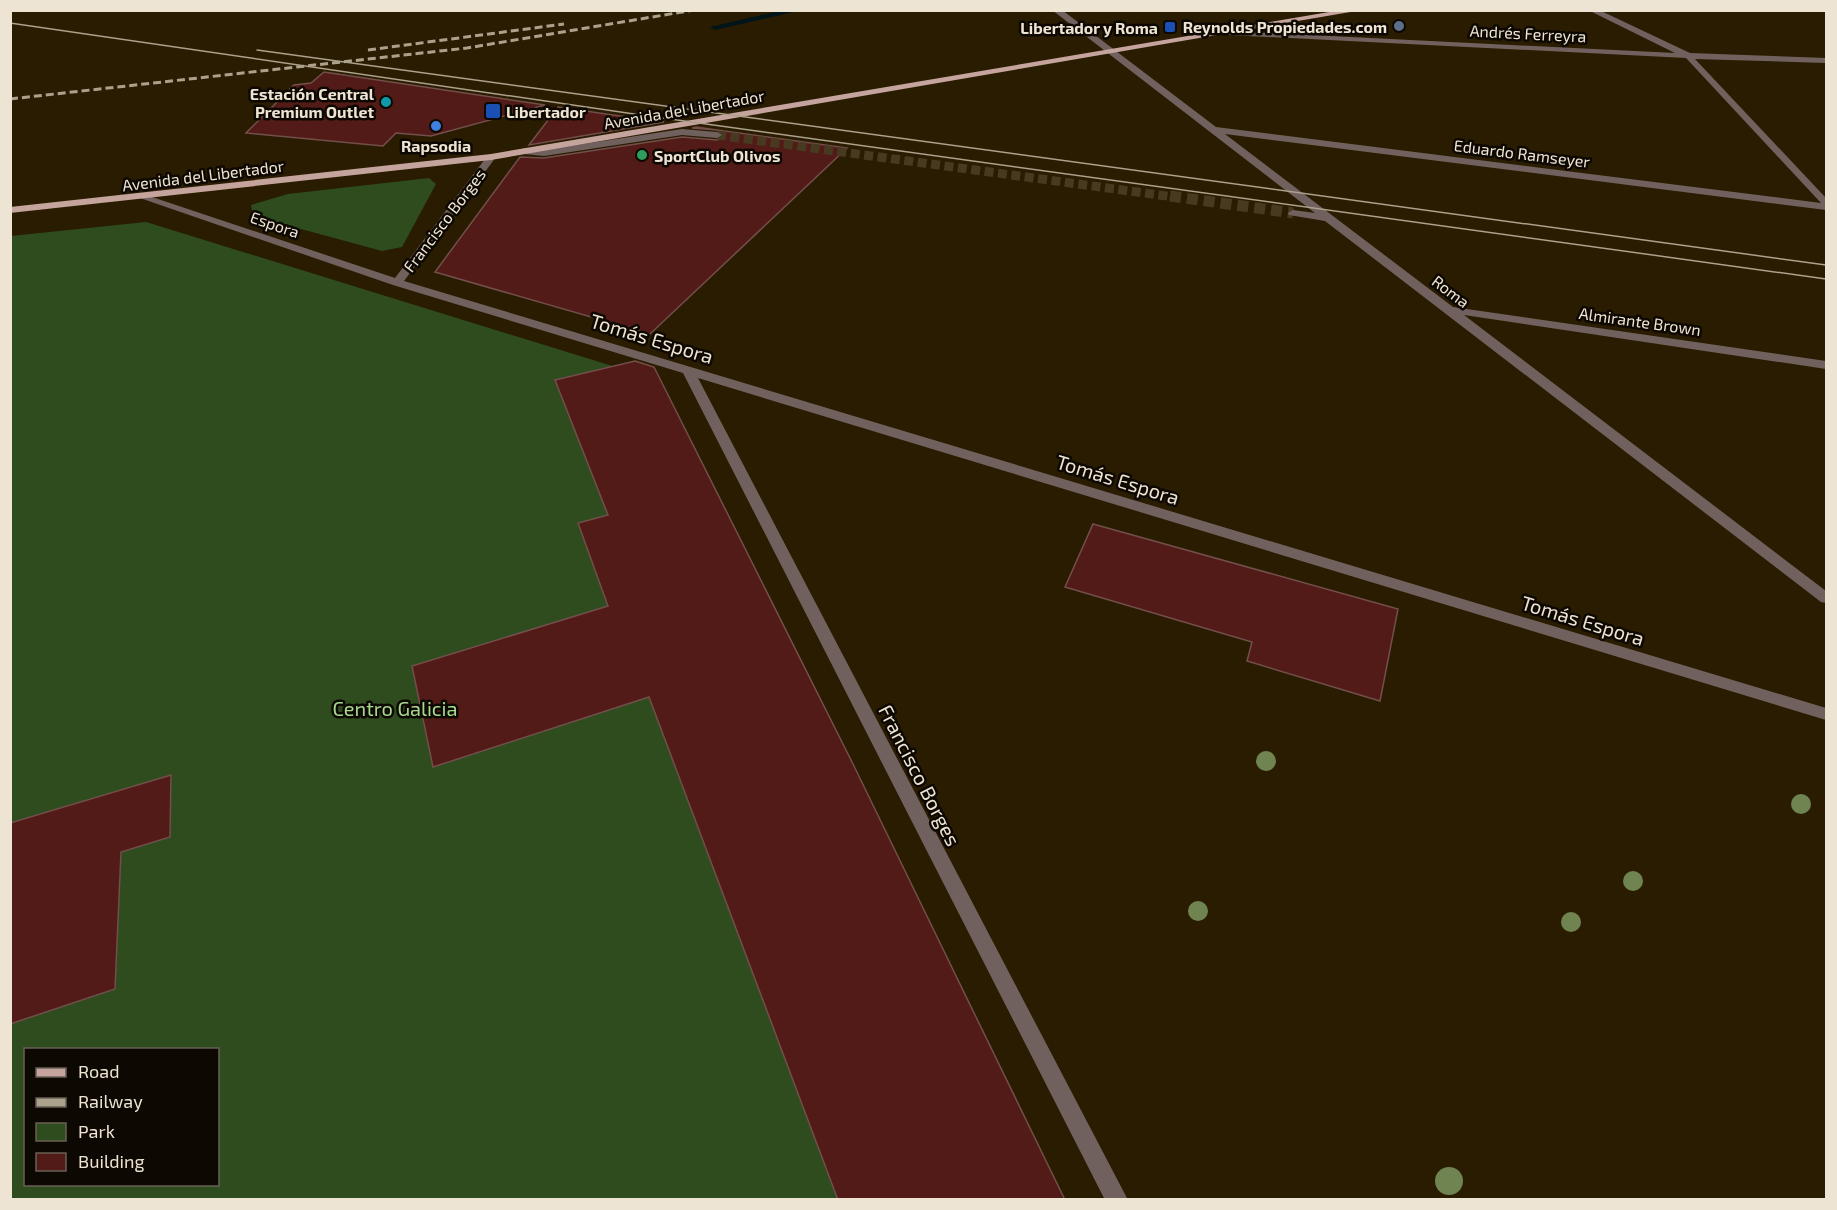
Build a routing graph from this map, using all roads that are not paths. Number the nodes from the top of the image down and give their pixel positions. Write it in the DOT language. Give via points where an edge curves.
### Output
graph roads {
  1 [pos="1056,10"];
  2 [pos="1358,10"];
  3 [pos="1592,10"];
  4 [pos="1228,33"];
  5 [pos="1112,53"];
  6 [pos="1688,56"];
  7 [pos="1827,60"];
  8 [pos="1214,130"];
  9 [pos="717,135"];
  10 [pos="524,151"];
  11 [pos="491,157"];
  12 [pos="142,197"];
  13 [pos="1827,205"];
  14 [pos="10,210"];
  15 [pos="1293,213"];
  16 [pos="1328,218"];
  17 [pos="397,283"];
  18 [pos="1448,309"];
  19 [pos="1827,365"];
  20 [pos="687,369"];
  21 [pos="1827,598"];
  22 [pos="1827,714"];
  23 [pos="1117,1200"];
  1 -- 5 [label="street, Roma"];
  2 -- 4 [label="main road, Avenida del Libertador"];
  3 -- 6 [label="street"];
  4 -- 5 [label="main road, Avenida del Libertador"];
  4 -- 6 [label="street, Andrés Ferreyra"];
  5 -- 8 [label="street, Roma"];
  5 -- 10 [label="main road, Avenida del Libertador"];
  6 -- 7 [label="street, Andrés Ferreyra"];
  6 -- 13 [label="street"];
  8 -- 13 [label="street, Eduardo Ramseyer"];
  8 -- 16 [label="street, Roma"];
  9 -- 10 [label="street" via="682,132 544,153"];
  10 -- 11 [label="main road, Avenida del Libertador"];
  11 -- 12 [label="main road, Avenida del Libertador"];
  11 -- 17 [label="street, Francisco Borges"];
  12 -- 14 [label="main road, Avenida del Libertador"];
  12 -- 17 [label="street, Espora"];
  15 -- 16 [label="street"];
  16 -- 18 [label="street, Roma"];
  17 -- 20 [label="street, Tomás Espora"];
  18 -- 19 [label="street, Almirante Brown"];
  18 -- 21 [label="street, Roma"];
  20 -- 22 [label="street, Tomás Espora"];
  20 -- 23 [label="street, Francisco Borges"];
}
